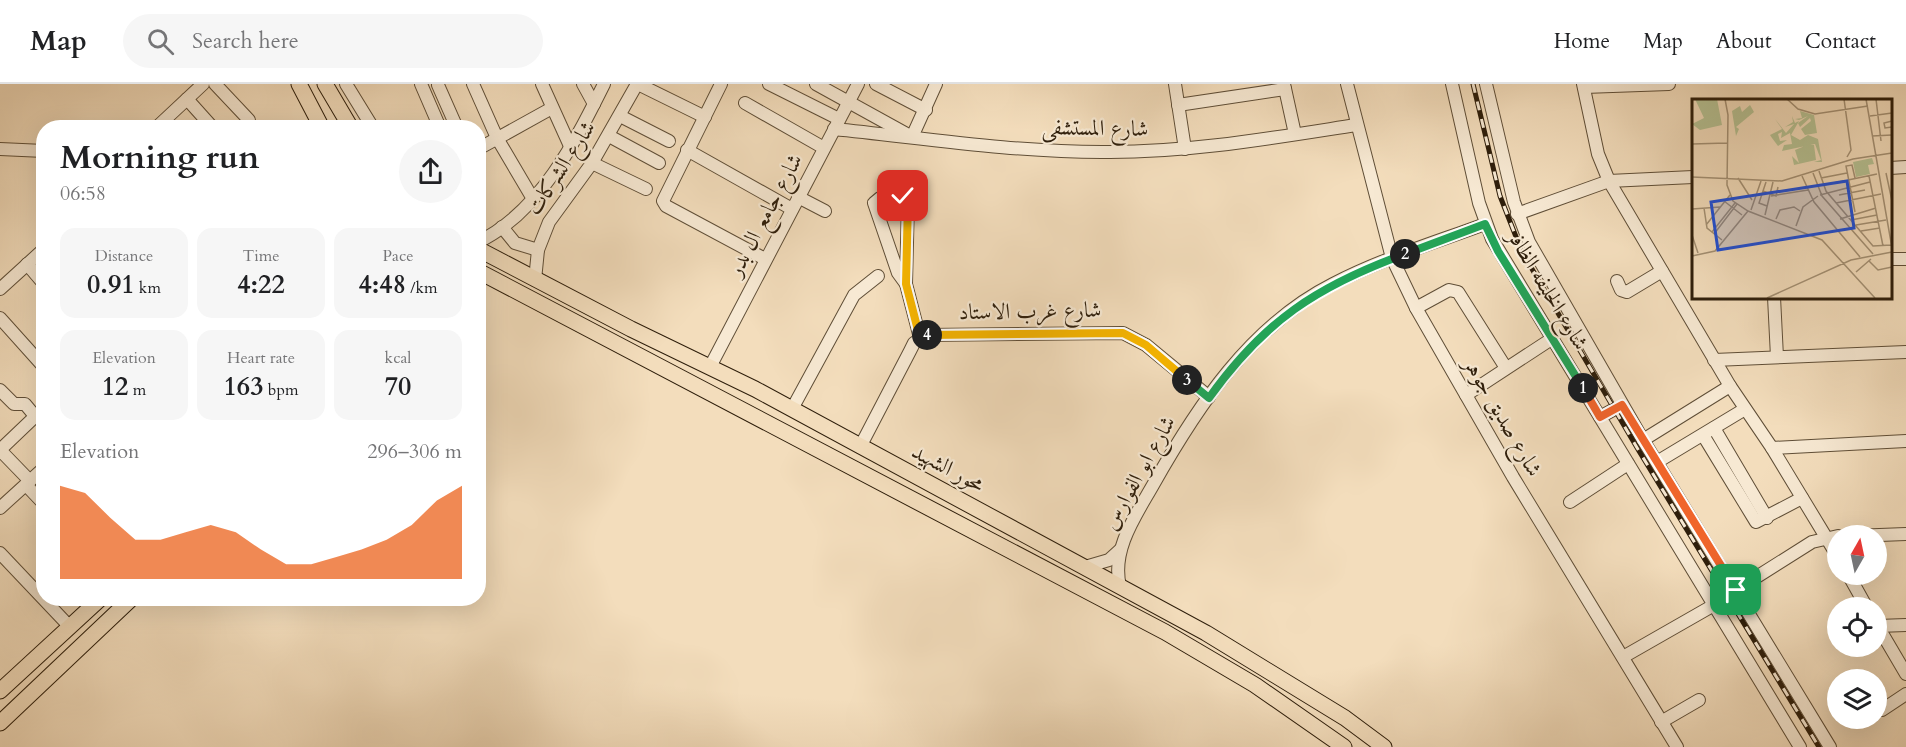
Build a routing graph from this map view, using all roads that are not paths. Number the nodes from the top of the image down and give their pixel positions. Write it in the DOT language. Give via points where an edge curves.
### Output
graph roads {
  1 [pos="203,84"];
  2 [pos="215,84"];
  3 [pos="299,84"];
  4 [pos="344,84"];
  5 [pos="473,84"];
  6 [pos="542,84"];
  7 [pos="582,84"];
  8 [pos="604,84"];
  9 [pos="638,84"];
  10 [pos="722,84"];
  11 [pos="769,84"];
  12 [pos="816,84"];
  13 [pos="858,84"];
  14 [pos="876,84"];
  15 [pos="936,84"];
  16 [pos="1175,84"];
  17 [pos="1347,84"];
  18 [pos="1452,84"];
  19 [pos="1486,84"];
  20 [pos="1669,84"];
  21 [pos="439,85"];
  22 [pos="1284,86"];
  23 [pos="1583,86"];
  24 [pos="326,87"];
  25 [pos="423,87"];
  26 [pos="187,99"];
  27 [pos="848,101"];
  28 [pos="744,103"];
  29 [pos="594,104"];
  30 [pos="1178,105"];
  31 [pos="552,108"];
  32 [pos="926,110"];
  33 [pos="620,116"];
  34 [pos="705,117"];
  35 [pos="165,120"];
  36 [pos="206,120"];
  37 [pos="249,120"];
  38 [pos="318,120"];
  39 [pos="346,120"];
  40 [pos="368,120"];
  41 [pos="437,120"];
  42 [pos="454,120"];
  43 [pos="836,124"];
  44 [pos="1356,125"];
  45 [pos="1295,134"];
  46 [pos="609,136"];
  47 [pos="912,137"];
  48 [pos="497,138"];
  49 [pos="669,141"];
  50 [pos="486,144"];
  51 [pos="570,146"];
  52 [pos="824,147"];
  53 [pos="0,149"];
  54 [pos="1185,149"];
  55 [pos="687,150"];
  56 [pos="36,151"];
  57 [pos="592,162"];
  58 [pos="659,163"];
  59 [pos="1906,167"];
  60 [pos="1891,168"];
  61 [pos="1692,177"];
  62 [pos="1609,181"];
  63 [pos="646,189"];
  64 [pos="798,197"];
  65 [pos="533,199"];
  66 [pos="792,208"];
  67 [pos="825,211"];
  68 [pos="1517,214"];
  69 [pos="1485,224"];
  70 [pos="502,227"];
  71 [pos="486,237"];
  72 [pos="538,250"];
  73 [pos="486,253"];
  74 [pos="36,256"];
  75 [pos="1392,258"];
  76 [pos="765,259"];
  77 [pos="27,264"];
  78 [pos="1662,271"];
  79 [pos="36,275"];
  80 [pos="878,276"];
  81 [pos="486,279"];
  82 [pos="535,280"];
  83 [pos="1617,281"];
  84 [pos="906,284"];
  85 [pos="0,289"];
  86 [pos="1774,298"];
  87 [pos="1416,308"];
  88 [pos="0,318"];
  89 [pos="920,338"];
  90 [pos="1553,338"];
  91 [pos="1906,351"];
  92 [pos="1777,357"];
  93 [pos="36,358"];
  94 [pos="1714,360"];
  95 [pos="710,367"];
  96 [pos="1506,368"];
  97 [pos="728,375"];
  98 [pos="1730,386"];
  99 [pos="755,389"];
  100 [pos="0,390"];
  101 [pos="1466,395"];
  102 [pos="720,398"];
  103 [pos="1209,398"];
  104 [pos="1622,405"];
  105 [pos="741,409"];
  106 [pos="792,409"];
  107 [pos="1745,409"];
  108 [pos="36,410"];
  109 [pos="36,415"];
  110 [pos="1600,417"];
  111 [pos="1714,428"];
  112 [pos="1702,435"];
  113 [pos="1643,440"];
  114 [pos="1906,441"];
  115 [pos="860,447"];
  116 [pos="1772,448"];
  117 [pos="0,450"];
  118 [pos="1657,462"];
  119 [pos="1628,464"];
  120 [pos="36,476"];
  121 [pos="28,483"];
  122 [pos="36,494"];
  123 [pos="1802,498"];
  124 [pos="1570,502"];
  125 [pos="0,508"];
  126 [pos="1767,518"];
  127 [pos="1827,531"];
  128 [pos="1906,534"];
  129 [pos="1887,535"];
  130 [pos="1827,537"];
  131 [pos="1120,549"];
  132 [pos="0,553"];
  133 [pos="1086,567"];
  134 [pos="1120,586"];
  135 [pos="1736,590"];
  136 [pos="36,591"];
  137 [pos="1714,605"];
  138 [pos="50,606"];
  139 [pos="92,606"];
  140 [pos="124,606"];
  141 [pos="1887,624"];
  142 [pos="1906,624"];
  143 [pos="70,627"];
  144 [pos="1887,641"];
  145 [pos="1623,657"];
  146 [pos="1906,674"];
  147 [pos="0,691"];
  148 [pos="1906,694"];
  149 [pos="1699,700"];
  150 [pos="1887,707"];
  151 [pos="1661,722"];
  152 [pos="0,723"];
  153 [pos="1344,747"];
  154 [pos="1384,747"];
  155 [pos="1677,747"];
  156 [pos="1800,747"];
  157 [pos="1830,747"];
  1 -- 26 [label="street"];
  2 -- 37 [label="street"];
  3 -- 38 [label="main road"];
  4 -- 24 [label="street"];
  4 -- 40 [label="street"];
  5 -- 48 [label="street"];
  6 -- 31 [label="street"];
  7 -- 29 [label="street"];
  8 -- 29 [label="street, شارع الشركات"];
  9 -- 33 [label="street, شارع الشركات"];
  9 -- 34 [label="street"];
  10 -- 34 [label="street"];
  11 -- 43 [label="street"];
  12 -- 27 [label="street"];
  13 -- 27 [label="street, شارع جامع ال بدر"];
  14 -- 32 [label="street"];
  15 -- 32 [label="street"];
  16 -- 30 [label="street"];
  17 -- 44 [label="street, شارع صديق جوهر"];
  18 -- 69 [label="street, شارع الخليفه الظافر"];
  19 -- 68 [label="street, شارع الخليفه الظافر"];
  20 -- 23 [label="street"];
  21 -- 25 [label="street"];
  21 -- 42 [label="street"];
  22 -- 30 [label="street"];
  22 -- 45 [label="street"];
  23 -- 62 [label="street" via="1598,154"];
  24 -- 39 [label="main road"];
  25 -- 41 [label="street"];
  26 -- 35 [label="street"];
  26 -- 36 [label="street"];
  27 -- 43 [label="street, شارع جامع ال بدر"];
  27 -- 47 [label="street"];
  28 -- 52 [label="street"];
  29 -- 51 [label="street, شارع الشركات"];
  30 -- 54 [label="street"];
  31 -- 48 [label="street"];
  31 -- 51 [label="street"];
  32 -- 47 [label="street"];
  33 -- 46 [label="street, شارع الشركات"];
  33 -- 49 [label="street"];
  34 -- 55 [label="street"];
  43 -- 47 [label="street, شارع المستشفى"];
  43 -- 52 [label="street, شارع جامع ال بدر"];
  44 -- 45 [label="street, شارع المستشفى"];
  44 -- 75 [label="street, شارع صديق جوهر"];
  45 -- 54 [label="street, شارع المستشفى"];
  46 -- 57 [label="street, شارع الشركات"];
  46 -- 58 [label="street"];
  47 -- 54 [label="street, شارع المستشفى" via="1100,152"];
  48 -- 50 [label="street"];
  48 -- 65 [label="street"];
  51 -- 65 [label="street, شارع الشركات"];
  52 -- 64 [label="street, شارع جامع ال بدر"];
  53 -- 56 [label="street"];
  55 -- 66 [label="street"];
  55 -- 76 [label="street" via="663,198 664,204"];
  57 -- 63 [label="street"];
  57 -- 72 [label="street, شارع الشركات" via="549,222"];
  59 -- 60 [label="street"];
  61 -- 62 [label="street"];
  62 -- 68 [label="street"];
  62 -- 78 [label="street"];
  64 -- 66 [label="street, شارع جامع ال بدر"];
  64 -- 67 [label="street"];
  65 -- 70 [label="street, شارع الشركات"];
  66 -- 76 [label="street, شارع جامع ال بدر"];
  68 -- 104 [label="street, شارع الخليفه الظافر"];
  69 -- 75 [label="street, شارع ابو الفوارس"];
  69 -- 90 [label="street, شارع الخليفه الظافر"];
  70 -- 71 [label="street, شارع الشركات"];
  70 -- 72 [label="street" via="515,243"];
  72 -- 82 [label="street, شارع الشركات"];
  73 -- 82 [label="main road, محور الشهيد"];
  74 -- 77 [label="street"];
  75 -- 87 [label="street, شارع صديق جوهر"];
  75 -- 103 [label="street, شارع ابو الفوارس" via="1331,285 1298,305 1251,345"];
  76 -- 95 [label="street, شارع جامع ال بدر"];
  77 -- 79 [label="street"];
  77 -- 85 [label="street"];
  78 -- 83 [label="street" via="1627,292"];
  78 -- 94 [label="street"];
  80 -- 106 [label="street" via="854,295"];
  81 -- 102 [label="main road, محور الشهيد"];
  82 -- 95 [label="main road, محور الشهيد"];
  84 -- 84 [label="street" via="898,273 875,206 878,198 908,199"];
  84 -- 89 [label="street"];
  86 -- 92 [label="street"];
  87 -- 96 [label="street" via="1444,291 1458,292"];
  87 -- 101 [label="street, شارع صديق جوهر"];
  88 -- 93 [label="street"];
  89 -- 103 [label="street, شارع غرب الاستاد" via="933,334 1123,333 1146,345"];
  89 -- 115 [label="street"];
  90 -- 96 [label="street"];
  90 -- 110 [label="street, شارع الخليفه الظافر"];
  91 -- 92 [label="street"];
  92 -- 94 [label="street"];
  94 -- 98 [label="street"];
  95 -- 97 [label="main road, محور الشهيد"];
  96 -- 101 [label="street"];
  97 -- 99 [label="main road, محور الشهيد"];
  97 -- 102 [label="main road" via="728,388"];
  98 -- 107 [label="street"];
  98 -- 113 [label="street"];
  99 -- 105 [label="main road" via="743,399"];
  99 -- 106 [label="main road, محور الشهيد"];
  100 -- 108 [label="street" via="14,404 25,404"];
  101 -- 145 [label="street, شارع صديق جوهر"];
  102 -- 105 [label="main road, محور الشهيد"];
  103 -- 131 [label="street, شارع ابو الفوارس" via="1166,462"];
  104 -- 110 [label="street"];
  104 -- 113 [label="street, شارع الخليفه الظافر"];
  105 -- 153 [label="main road, محور الشهيد" via="1192,647 1273,696"];
  106 -- 115 [label="main road, محور الشهيد"];
  107 -- 111 [label="street"];
  107 -- 116 [label="street"];
  109 -- 117 [label="street"];
  110 -- 119 [label="street, شارع الخليفه الظافر"];
  111 -- 112 [label="street"];
  111 -- 126 [label="street"];
  112 -- 118 [label="street"];
  112 -- 126 [label="street" via="1754,521"];
  113 -- 118 [label="street, شارع الخليفه الظافر"];
  114 -- 116 [label="street"];
  115 -- 133 [label="main road, محور الشهيد"];
  116 -- 123 [label="street"];
  117 -- 121 [label="street"];
  118 -- 135 [label="street, شارع الخليفه الظافر"];
  119 -- 124 [label="street"];
  119 -- 137 [label="street, شارع الخليفه الظافر"];
  120 -- 121 [label="street"];
  121 -- 122 [label="street"];
  121 -- 125 [label="street"];
  123 -- 126 [label="street"];
  123 -- 127 [label="street"];
  128 -- 129 [label="street"];
  130 -- 135 [label="street" via="1812,542"];
  131 -- 133 [label="street, شارع ابو الفوارس" via="1109,560"];
  131 -- 134 [label="street, شارع ابو الفوارس"];
  132 -- 136 [label="street"];
  133 -- 134 [label="main road, محور الشهيد"];
  134 -- 154 [label="main road, محور الشهيد" via="1247,656"];
  135 -- 157 [label="street, شارع الخليفه الظافر"];
  137 -- 145 [label="street"];
  137 -- 156 [label="street, شارع الخليفه الظافر"];
  138 -- 143 [label="street"];
  139 -- 143 [label="main road"];
  140 -- 152 [label="main road"];
  141 -- 142 [label="street"];
  143 -- 147 [label="main road"];
  144 -- 146 [label="street"];
  145 -- 151 [label="street, شارع صديق جوهر"];
  148 -- 150 [label="street"];
  149 -- 151 [label="street"];
  151 -- 155 [label="street, شارع صديق جوهر"];
}
